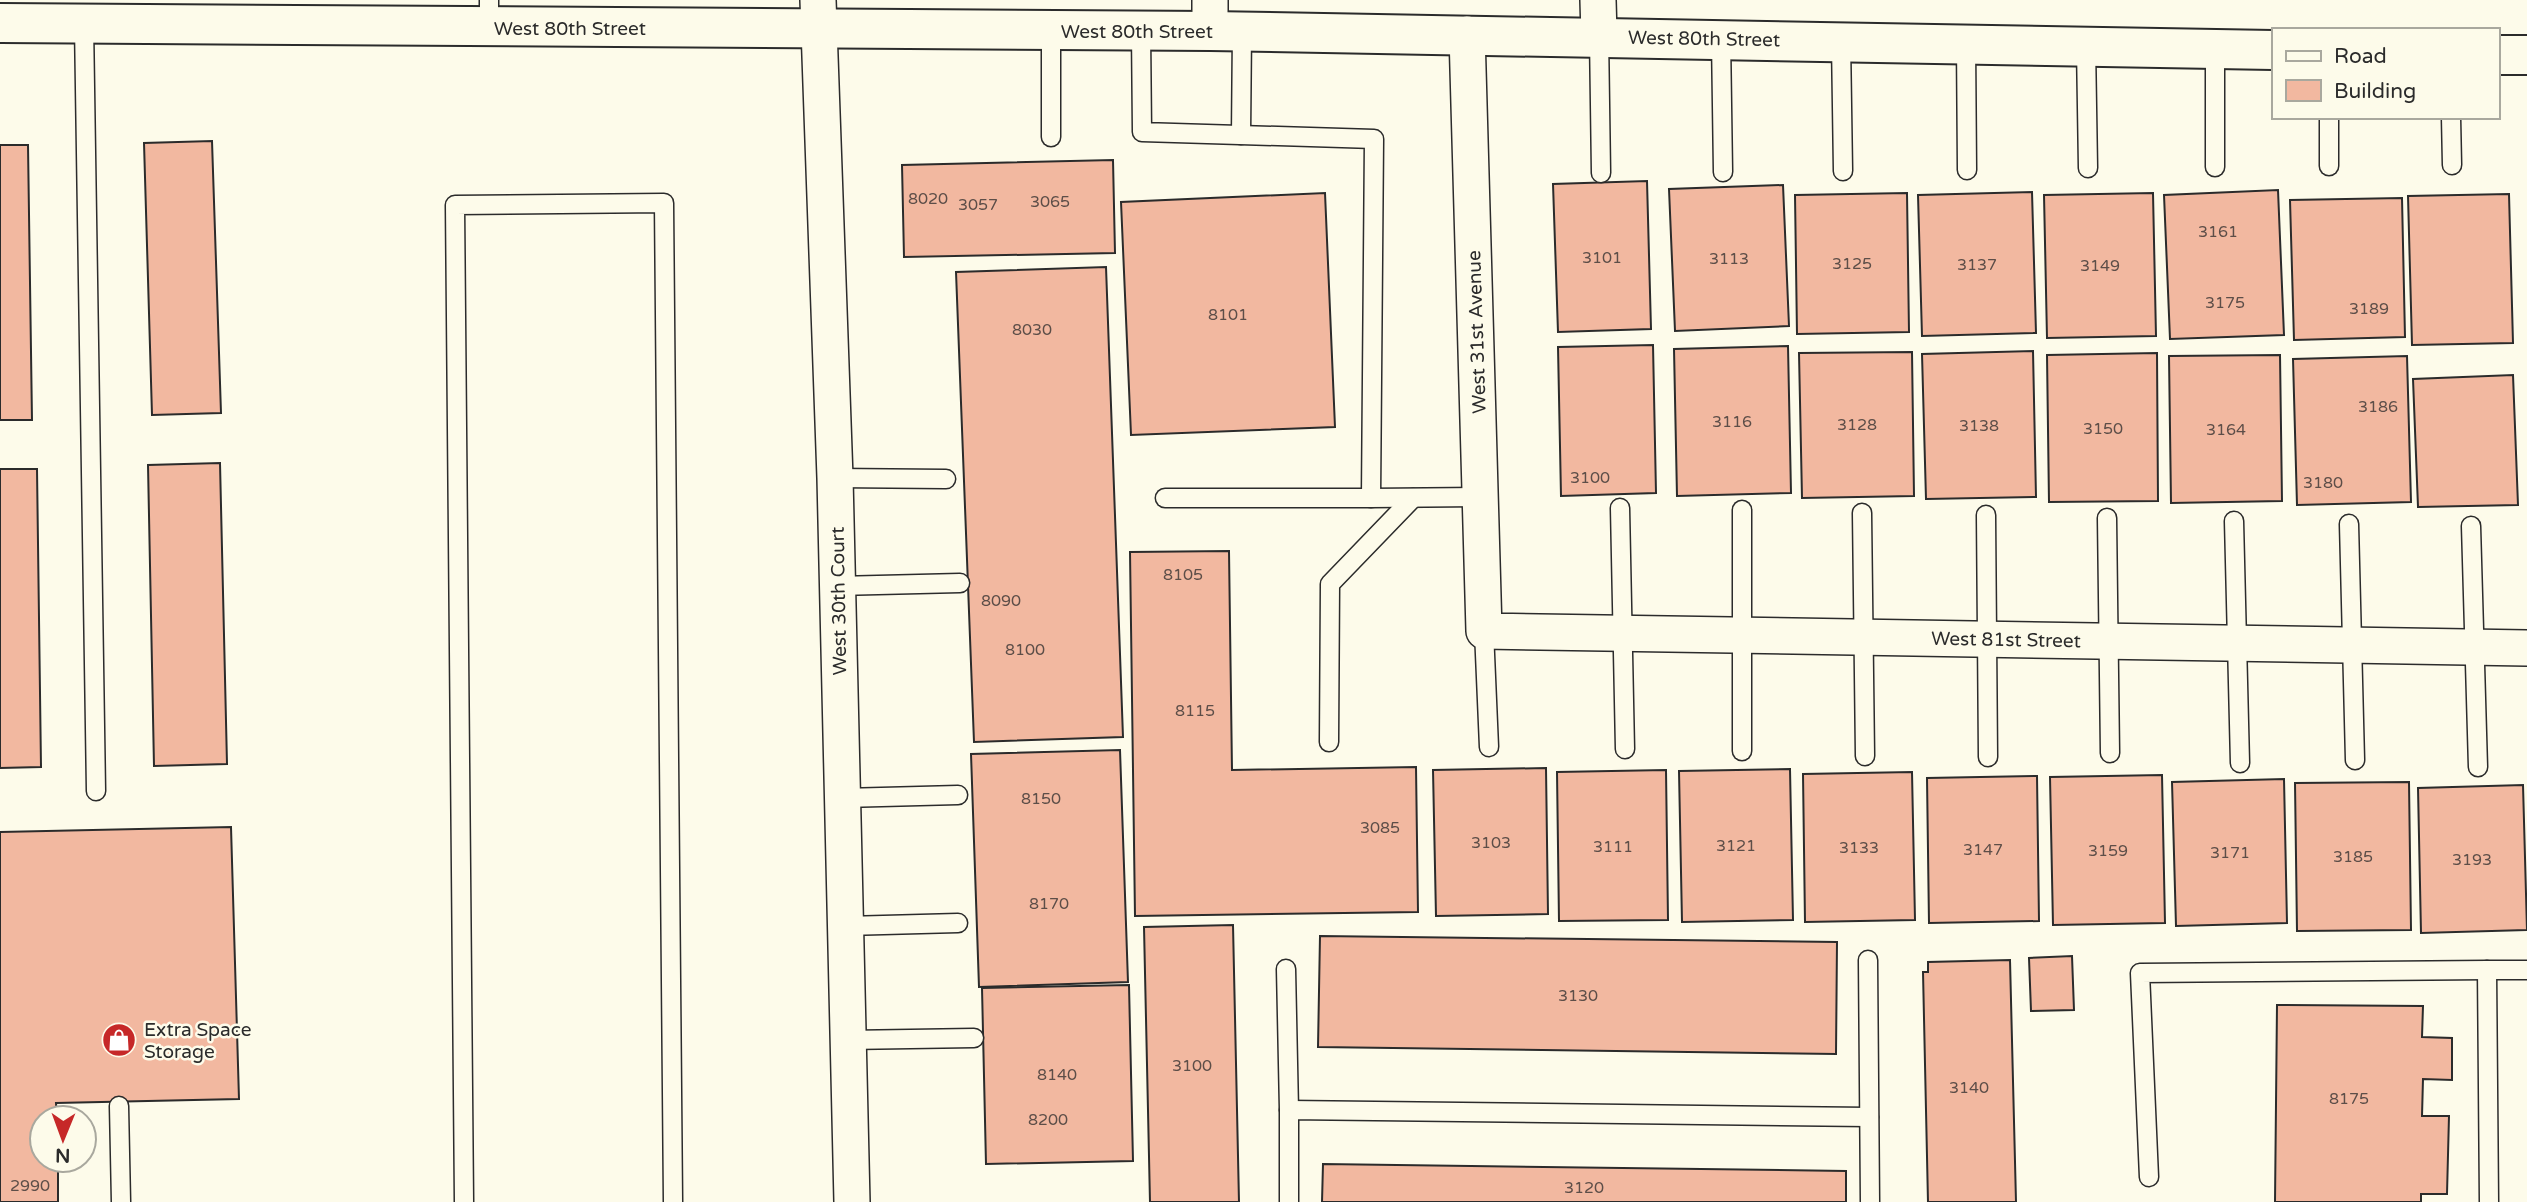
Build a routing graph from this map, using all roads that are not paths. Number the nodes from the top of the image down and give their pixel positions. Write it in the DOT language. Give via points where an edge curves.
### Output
graph roads {
  1 [pos="489,14"];
  2 [pos="819,15"];
  3 [pos="1599,18"];
  4 [pos="1220,21"];
  5 [pos="0,23"];
  6 [pos="84,24"];
  7 [pos="1051,30"];
  8 [pos="1141,31"];
  9 [pos="1467,34"];
  10 [pos="1721,38"];
  11 [pos="1841,41"];
  12 [pos="1966,43"];
  13 [pos="2086,46"];
  14 [pos="2214,49"];
  15 [pos="2272,50"];
  16 [pos="2499,55"];
  17 [pos="2527,55"];
  18 [pos="2329,119"];
  19 [pos="2451,119"];
  20 [pos="1241,135"];
  21 [pos="1051,137"];
  22 [pos="2452,165"];
  23 [pos="2329,166"];
  24 [pos="2215,167"];
  25 [pos="2088,168"];
  26 [pos="1967,170"];
  27 [pos="1843,171"];
  28 [pos="1723,172"];
  29 [pos="1601,173"];
  30 [pos="835,478"];
  31 [pos="946,479"];
  32 [pos="1480,497"];
  33 [pos="1165,498"];
  34 [pos="1371,498"];
  35 [pos="1413,498"];
  36 [pos="1620,508"];
  37 [pos="1742,510"];
  38 [pos="1862,513"];
  39 [pos="1986,515"];
  40 [pos="2107,518"];
  41 [pos="2235,521"];
  42 [pos="2349,524"];
  43 [pos="2471,526"];
  44 [pos="960,583"];
  45 [pos="837,586"];
  46 [pos="1484,631"];
  47 [pos="1622,633"];
  48 [pos="1742,635"];
  49 [pos="1863,637"];
  50 [pos="1987,639"];
  51 [pos="2109,641"];
  52 [pos="2237,643"];
  53 [pos="2352,645"];
  54 [pos="2474,648"];
  55 [pos="2527,648"];
  56 [pos="1329,743"];
  57 [pos="1489,747"];
  58 [pos="1625,749"];
  59 [pos="1742,751"];
  60 [pos="2110,753"];
  61 [pos="1865,756"];
  62 [pos="1987,757"];
  63 [pos="2355,760"];
  64 [pos="2240,763"];
  65 [pos="2478,767"];
  66 [pos="96,791"];
  67 [pos="958,794"];
  68 [pos="843,798"];
  69 [pos="958,923"];
  70 [pos="846,926"];
  71 [pos="1868,960"];
  72 [pos="1286,969"];
  73 [pos="2487,970"];
  74 [pos="2527,970"];
  75 [pos="974,1038"];
  76 [pos="847,1040"];
  77 [pos="119,1106"];
  78 [pos="1289,1110"];
  79 [pos="1869,1117"];
  80 [pos="2149,1177"];
  81 [pos="121,1202"];
  82 [pos="464,1202"];
  83 [pos="673,1202"];
  84 [pos="852,1202"];
  85 [pos="1289,1202"];
  86 [pos="1870,1202"];
  87 [pos="2489,1202"];
  1 -- 2 [label="street, West 80th Street"];
  1 -- 6 [label="street, West 80th Street"];
  2 -- 7 [label="street, West 80th Street"];
  2 -- 30 [label="street, West 30th Court"];
  3 -- 9 [label="street, West 80th Street"];
  3 -- 10 [label="street, West 80th Street"];
  3 -- 29 [label="lane"];
  4 -- 8 [label="street, West 80th Street"];
  4 -- 9 [label="street, West 80th Street"];
  4 -- 20 [label="lane"];
  5 -- 6 [label="street, West 80th Street"];
  6 -- 66 [label="lane"];
  7 -- 8 [label="street, West 80th Street"];
  7 -- 21 [label="lane"];
  8 -- 20 [label="lane" via="1142,132"];
  9 -- 32 [label="street, West 31st Avenue"];
  10 -- 11 [label="street, West 80th Street"];
  10 -- 28 [label="lane"];
  11 -- 12 [label="street, West 80th Street"];
  11 -- 27 [label="lane"];
  12 -- 13 [label="street, West 80th Street"];
  12 -- 26 [label="lane"];
  13 -- 14 [label="street, West 80th Street"];
  13 -- 25 [label="lane"];
  14 -- 15 [label="street, West 80th Street"];
  14 -- 24 [label="lane"];
  16 -- 17 [label="street"];
  18 -- 23 [label="lane"];
  19 -- 22 [label="lane"];
  20 -- 34 [label="lane" via="1374,139"];
  30 -- 31 [label="lane"];
  30 -- 45 [label="street, West 30th Court"];
  32 -- 35 [label="lane"];
  32 -- 46 [label="street, West 31st Avenue"];
  33 -- 34 [label="lane"];
  34 -- 35 [label="lane"];
  35 -- 56 [label="lane" via="1330,584"];
  36 -- 47 [label="lane"];
  37 -- 48 [label="lane"];
  38 -- 49 [label="lane"];
  39 -- 50 [label="lane"];
  40 -- 51 [label="lane"];
  41 -- 52 [label="lane"];
  42 -- 53 [label="lane"];
  43 -- 54 [label="lane"];
  44 -- 45 [label="lane"];
  45 -- 68 [label="street, West 30th Court"];
  46 -- 47 [label="street, West 81st Street"];
  46 -- 57 [label="lane"];
  47 -- 48 [label="street, West 81st Street"];
  47 -- 58 [label="lane"];
  48 -- 49 [label="street, West 81st Street"];
  48 -- 59 [label="lane"];
  49 -- 50 [label="street, West 81st Street"];
  49 -- 61 [label="lane"];
  50 -- 51 [label="street, West 81st Street"];
  50 -- 62 [label="lane"];
  51 -- 52 [label="street, West 81st Street"];
  51 -- 60 [label="lane"];
  52 -- 53 [label="street, West 81st Street"];
  52 -- 64 [label="lane"];
  53 -- 54 [label="street, West 81st Street"];
  53 -- 63 [label="lane"];
  54 -- 55 [label="street, West 81st Street"];
  54 -- 65 [label="lane"];
  67 -- 68 [label="lane"];
  68 -- 70 [label="street, West 30th Court"];
  69 -- 70 [label="lane"];
  70 -- 76 [label="street, West 30th Court"];
  71 -- 79 [label="lane"];
  72 -- 78 [label="lane"];
  73 -- 74 [label="lane"];
  73 -- 80 [label="lane" via="2140,973"];
  73 -- 87 [label="lane"];
  75 -- 76 [label="lane"];
  76 -- 84 [label="street, West 30th Court"];
  77 -- 81 [label="lane"];
  78 -- 79 [label="lane"];
  78 -- 85 [label="lane"];
  79 -- 86 [label="lane"];
  82 -- 83 [label="lane" via="455,205 664,203"];
}
